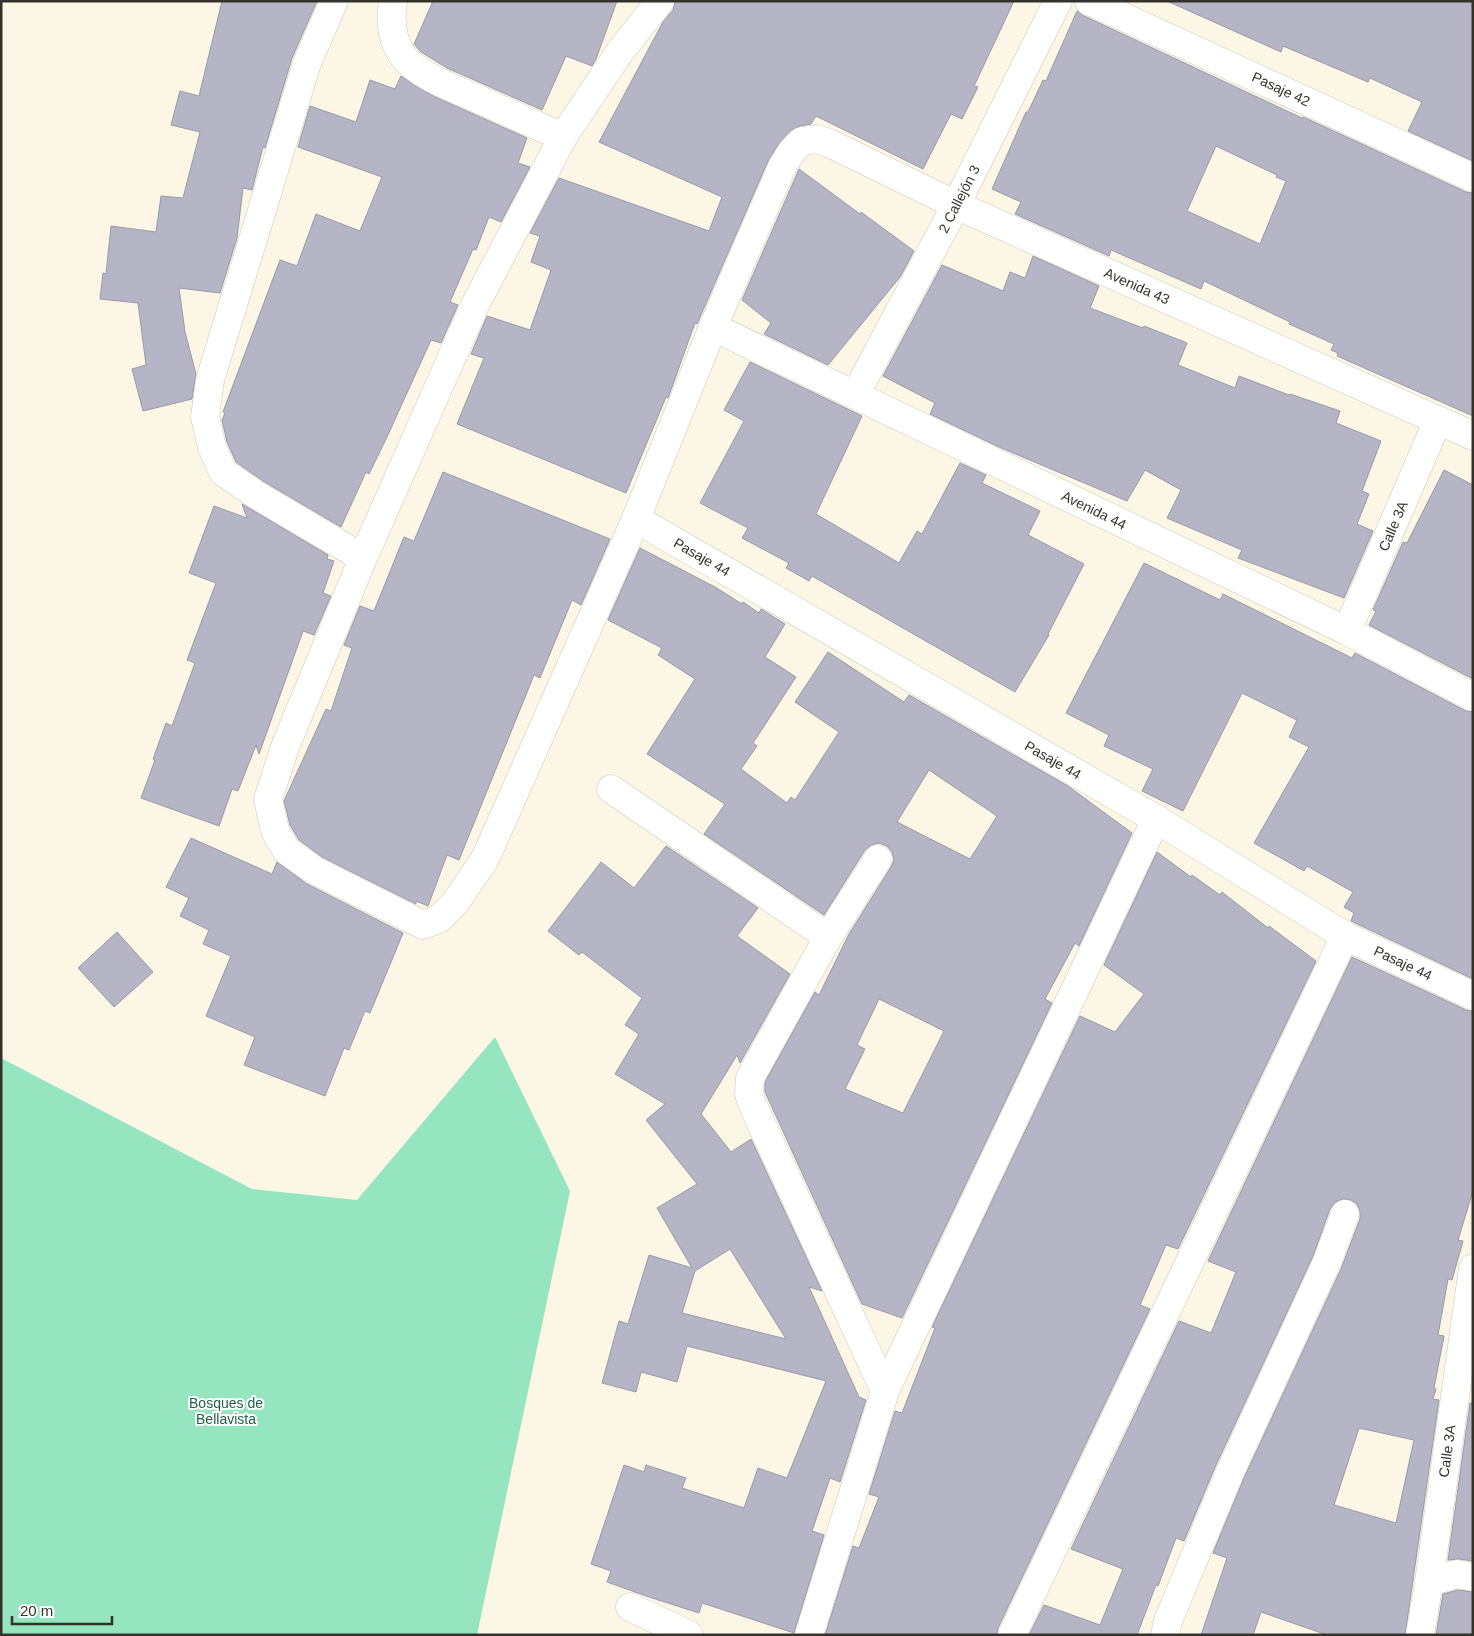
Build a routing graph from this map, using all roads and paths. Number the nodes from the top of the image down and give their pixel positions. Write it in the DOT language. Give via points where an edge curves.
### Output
graph roads {
  1 [pos="334,1"];
  2 [pos="393,1"];
  3 [pos="660,1"];
  4 [pos="1058,1"];
  5 [pos="1089,1"];
  6 [pos="563,137"];
  7 [pos="1473,178"];
  8 [pos="956,205"];
  9 [pos="713,328"];
  10 [pos="855,394"];
  11 [pos="1438,420"];
  12 [pos="1473,436"];
  13 [pos="636,519"];
  14 [pos="363,558"];
  15 [pos="1347,632"];
  16 [pos="1473,697"];
  17 [pos="611,789"];
  18 [pos="1156,819"];
  19 [pos="878,859"];
  20 [pos="1345,936"];
  21 [pos="828,937"];
  22 [pos="1473,996"];
  23 [pos="1345,1214"];
  24 [pos="1473,1268"];
  25 [pos="884,1391"];
  26 [pos="1473,1577"];
  27 [pos="1429,1582"];
  28 [pos="630,1607"];
  29 [pos="689,1635"];
  30 [pos="809,1635"];
  31 [pos="1012,1635"];
  32 [pos="1165,1635"];
  33 [pos="1420,1635"];
  1 -- 14 [label="street" via="304,72 210,380 205,417 222,472"];
  2 -- 6 [label="street" via="394,39 417,69"];
  3 -- 6 [label="street" via="619,53"];
  4 -- 8 [label="street, 2 Callejón 3"];
  5 -- 7 [label="street, Pasaje 42"];
  6 -- 14 [label="street" via="475,304"];
  8 -- 9 [label="street, Avenida 43" via="830,143 802,141 782,167"];
  8 -- 10 [label="street, 2 Callejón 3"];
  8 -- 11 [label="street, Avenida 43"];
  9 -- 10 [label="street, Avenida 44"];
  9 -- 13 [label="street"];
  10 -- 15 [label="street, Avenida 44"];
  11 -- 12 [label="street, Avenida 43"];
  11 -- 15 [label="street, Calle 3A"];
  13 -- 14 [label="street" via="485,859 455,903 439,919 423,925 314,870 287,851 275,831 268,799 285,747"];
  13 -- 18 [label="street, Pasaje 44"];
  15 -- 16 [label="street, Avenida 44"];
  17 -- 21 [label="street"];
  18 -- 20 [label="street, Pasaje 44"];
  18 -- 25 [label="street"];
  19 -- 21 [label="street"];
  20 -- 22 [label="street, Pasaje 44"];
  20 -- 31 [label="street"];
  21 -- 25 [label="street" via="750,1078 749,1094"];
  23 -- 32 [label="street" via="1327,1262 1230,1472"];
  24 -- 27 [label="street, Calle 3A"];
  25 -- 30 [label="street"];
  26 -- 27 [label="street" via="1457,1574"];
  27 -- 33 [label="street, Calle 3A"];
  28 -- 29 [label="street"];
}
